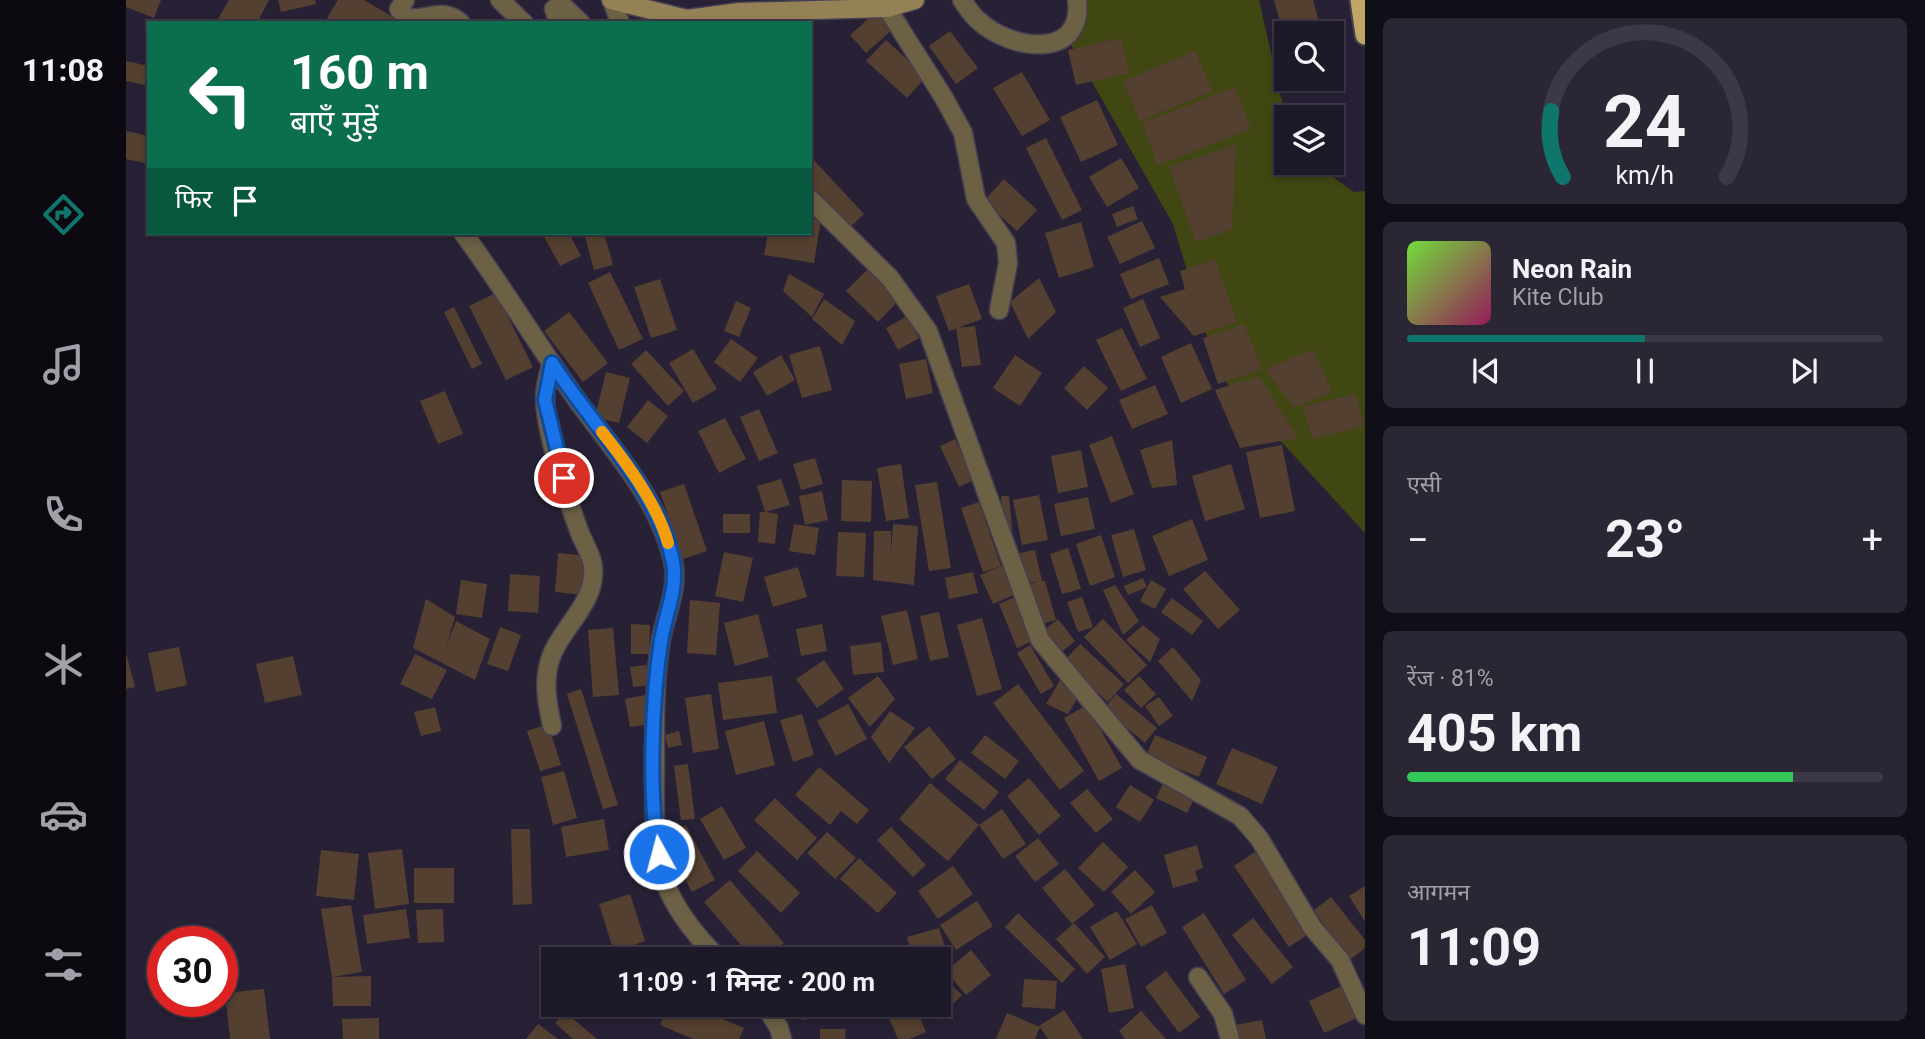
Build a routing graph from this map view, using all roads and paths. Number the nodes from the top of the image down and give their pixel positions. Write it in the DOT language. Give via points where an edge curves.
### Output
graph roads {
  1 [pos="500,0"];
  2 [pos="612,0"];
  3 [pos="915,0"];
  4 [pos="962,0"];
  5 [pos="1077,0"];
  6 [pos="1360,0"];
  7 [pos="887,8"];
  8 [pos="406,14"];
  9 [pos="459,21"];
  10 [pos="522,21"];
  11 [pos="558,21"];
  12 [pos="579,21"];
  13 [pos="619,21"];
  14 [pos="688,21"];
  15 [pos="1365,35"];
  16 [pos="812,202"];
  17 [pos="464,235"];
  18 [pos="999,310"];
  19 [pos="552,363"];
  20 [pos="552,726"];
  21 [pos="709,947"];
  22 [pos="1198,976"];
  23 [pos="1365,1015"];
  24 [pos="772,1017"];
  25 [pos="782,1039"];
  26 [pos="1230,1039"];
  1 -- 10 [label="street"];
  2 -- 13 [label="street"];
  2 -- 14 [label="main road"];
  3 -- 7 [label="main road"];
  4 -- 5 [label="street" via="979,22 1029,44 1055,43 1072,34 1078,22"];
  6 -- 15 [label="highway"];
  7 -- 14 [label="main road" via="739,12"];
  7 -- 18 [label="street" via="962,133 976,200 1006,243 1008,263"];
  8 -- 9 [label="street" via="450,14"];
  11 -- 12 [label="street" via="554,9 561,4"];
  16 -- 23 [label="street" via="890,278 928,331 1040,640 1140,760 1240,816 1259,838 1312,927 1340,960"];
  17 -- 19 [label="street"];
  19 -- 20 [label="street" via="545,400 550,429 593,567 585,601 548,666 546,691"];
  19 -- 21 [label="street" via="664,529 674,565 673,596 661,638 655,692 654,831 663,877 681,912"];
  22 -- 26 [label="street" via="1223,1014"];
  24 -- 25 [label="street"];
}
